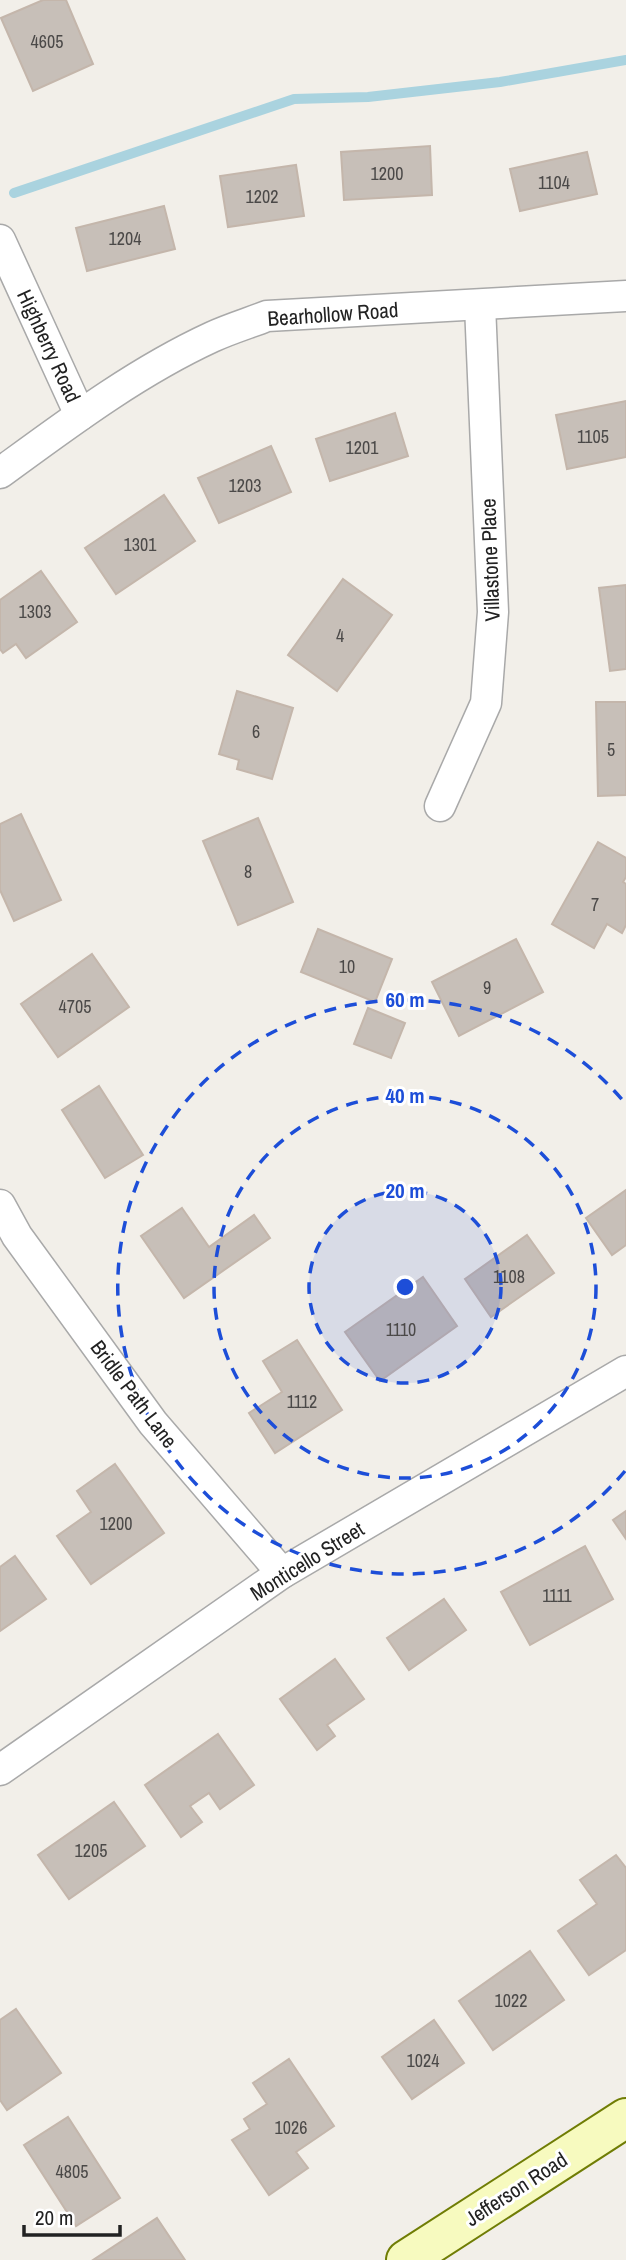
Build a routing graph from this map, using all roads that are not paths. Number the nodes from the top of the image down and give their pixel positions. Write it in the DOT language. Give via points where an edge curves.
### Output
graph roads {
  1 [pos="0,240"];
  2 [pos="626,296"];
  3 [pos="480,305"];
  4 [pos="80,415"];
  5 [pos="0,473"];
  6 [pos="440,806"];
  7 [pos="0,1205"];
  8 [pos="626,1371"];
  9 [pos="282,1573"];
  10 [pos="0,1770"];
  11 [pos="626,2118"];
  12 [pos="406,2260"];
  1 -- 4 [label="street, Highberry Road"];
  2 -- 3 [label="street, Bearhollow Road"];
  3 -- 4 [label="street, Bearhollow Road" via="267,316 212,337 157,366"];
  3 -- 6 [label="street, Villastone Place" via="494,612 486,704"];
  4 -- 5 [label="street, Bearhollow Road"];
  7 -- 9 [label="street, Bridle Path Lane" via="17,1236 153,1423"];
  8 -- 9 [label="street, Monticello Street"];
  9 -- 10 [label="street, Monticello Street"];
  11 -- 12 [label="street, Jefferson Road"];
}
